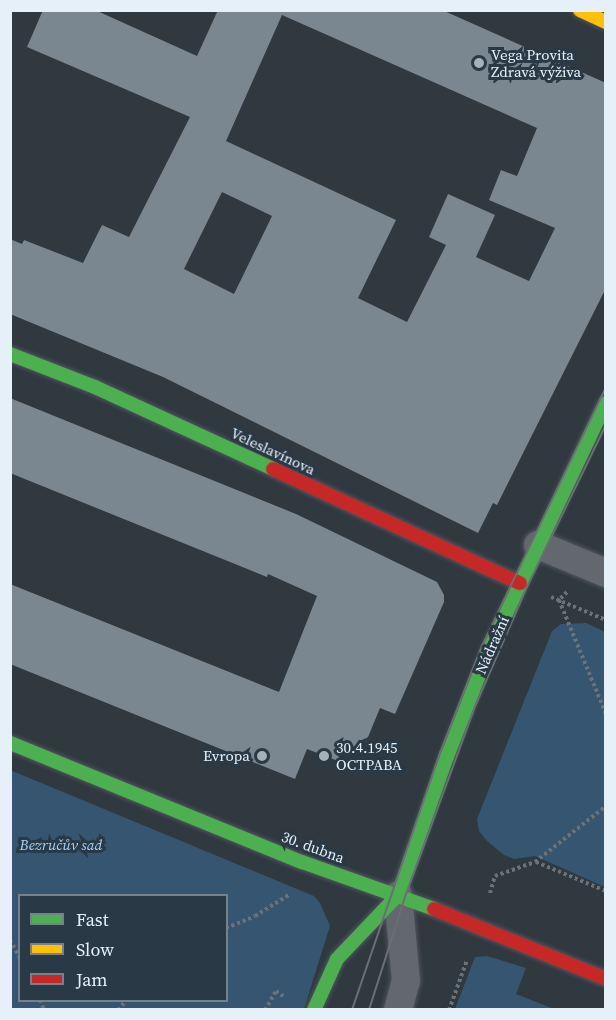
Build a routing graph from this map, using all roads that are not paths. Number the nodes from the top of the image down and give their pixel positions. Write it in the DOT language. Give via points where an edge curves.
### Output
graph roads {
  1 [pos="580,10"];
  2 [pos="602,10"];
  3 [pos="606,15"];
  4 [pos="606,22"];
  5 [pos="10,354"];
  6 [pos="606,403"];
  7 [pos="538,545"];
  8 [pos="606,573"];
  9 [pos="520,583"];
  10 [pos="10,742"];
  11 [pos="398,895"];
  12 [pos="606,980"];
  13 [pos="314,1010"];
  14 [pos="398,1010"];
  1 -- 4 [label="street"];
  2 -- 3 [label="street"];
  5 -- 9 [label="street, Veleslavínova" via="95,387"];
  6 -- 7 [label="street, Nádražní"];
  7 -- 8 [label="street"];
  7 -- 9 [label="street, Nádražní"];
  9 -- 11 [label="street, Nádražní" via="466,706"];
  10 -- 11 [label="street, 30. dubna" via="302,862"];
  11 -- 12 [label="street, 30. dubna"];
  11 -- 13 [label="street, Nádražní" via="337,959"];
  11 -- 14 [label="street, Nádražní" via="406,981"];
}
